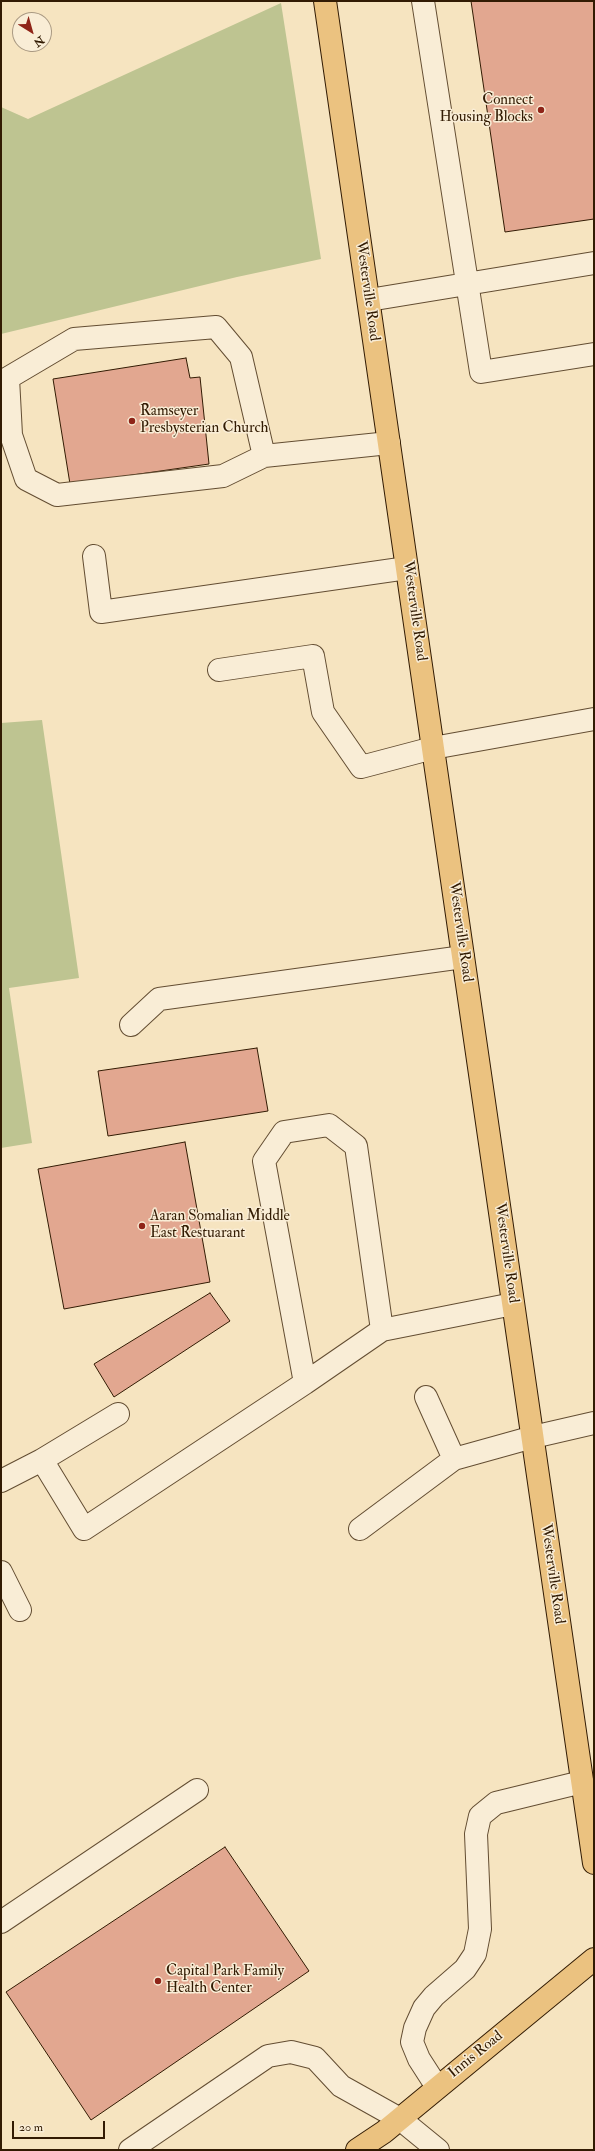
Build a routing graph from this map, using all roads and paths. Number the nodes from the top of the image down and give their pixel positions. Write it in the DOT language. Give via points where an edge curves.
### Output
graph roads {
  1 [pos="325,1"];
  2 [pos="423,1"];
  3 [pos="594,264"];
  4 [pos="468,283"];
  5 [pos="369,300"];
  6 [pos="594,354"];
  7 [pos="5,399"];
  8 [pos="389,444"];
  9 [pos="264,456"];
  10 [pos="9,458"];
  11 [pos="94,556"];
  12 [pos="407,568"];
  13 [pos="219,670"];
  14 [pos="594,719"];
  15 [pos="433,748"];
  16 [pos="463,957"];
  17 [pos="131,1025"];
  18 [pos="513,1304"];
  19 [pos="382,1330"];
  20 [pos="305,1383"];
  21 [pos="426,1397"];
  22 [pos="118,1414"];
  23 [pos="594,1423"];
  24 [pos="533,1437"];
  25 [pos="454,1459"];
  26 [pos="42,1460"];
  27 [pos="1,1481"];
  28 [pos="360,1528"];
  29 [pos="1,1572"];
  30 [pos="20,1610"];
  31 [pos="576,1737"];
  32 [pos="594,1761"];
  33 [pos="582,1782"];
  34 [pos="197,1790"];
  35 [pos="594,1863"];
  36 [pos="1,1922"];
  37 [pos="594,1959"];
  38 [pos="437,2087"];
  39 [pos="400,2119"];
  40 [pos="130,2150"];
  41 [pos="357,2150"];
  42 [pos="438,2150"];
  1 -- 5 [label="main road, Westerville Road"];
  2 -- 4 [label="lane"];
  3 -- 4 [label="lane"];
  4 -- 5 [label="lane"];
  4 -- 6 [label="lane" via="481,372"];
  5 -- 8 [label="main road, Westerville Road"];
  7 -- 9 [label="lane" via="8,378 74,339 216,327 241,357"];
  7 -- 10 [label="lane" via="10,435"];
  8 -- 9 [label="lane"];
  8 -- 12 [label="main road, Westerville Road"];
  9 -- 10 [label="lane" via="224,476 57,495 26,479"];
  11 -- 12 [label="lane" via="101,612"];
  12 -- 15 [label="main road, Westerville Road"];
  13 -- 15 [label="lane" via="313,656 323,712 361,767"];
  14 -- 15 [label="lane"];
  15 -- 16 [label="main road, Westerville Road"];
  16 -- 17 [label="lane" via="159,999"];
  16 -- 18 [label="main road, Westerville Road"];
  18 -- 19 [label="lane"];
  18 -- 24 [label="main road, Westerville Road"];
  19 -- 20 [label="lane"];
  19 -- 20 [label="lane" via="356,1146 329,1125 284,1132 264,1161"];
  20 -- 26 [label="lane" via="84,1529"];
  21 -- 25 [label="lane"];
  22 -- 26 [label="lane"];
  23 -- 24 [label="lane"];
  24 -- 25 [label="lane"];
  24 -- 31 [label="main road, Westerville Road"];
  25 -- 28 [label="lane"];
  26 -- 27 [label="lane"];
  29 -- 30 [label="lane"];
  31 -- 32 [label="main road"];
  31 -- 33 [label="main road, Westerville Road"];
  33 -- 35 [label="main road, Westerville Road"];
  33 -- 38 [label="lane" via="496,1803 480,1816 476,1834 480,1929 475,1954 465,1969 424,2008 412,2042 418,2059"];
  34 -- 36 [label="lane"];
  37 -- 38 [label="main road, Innis Road"];
  38 -- 39 [label="main road, Innis Road"];
  39 -- 40 [label="lane" via="341,2086 316,2058 291,2052 268,2056"];
  39 -- 41 [label="main road, Innis Road"];
  39 -- 42 [label="lane"];
}
